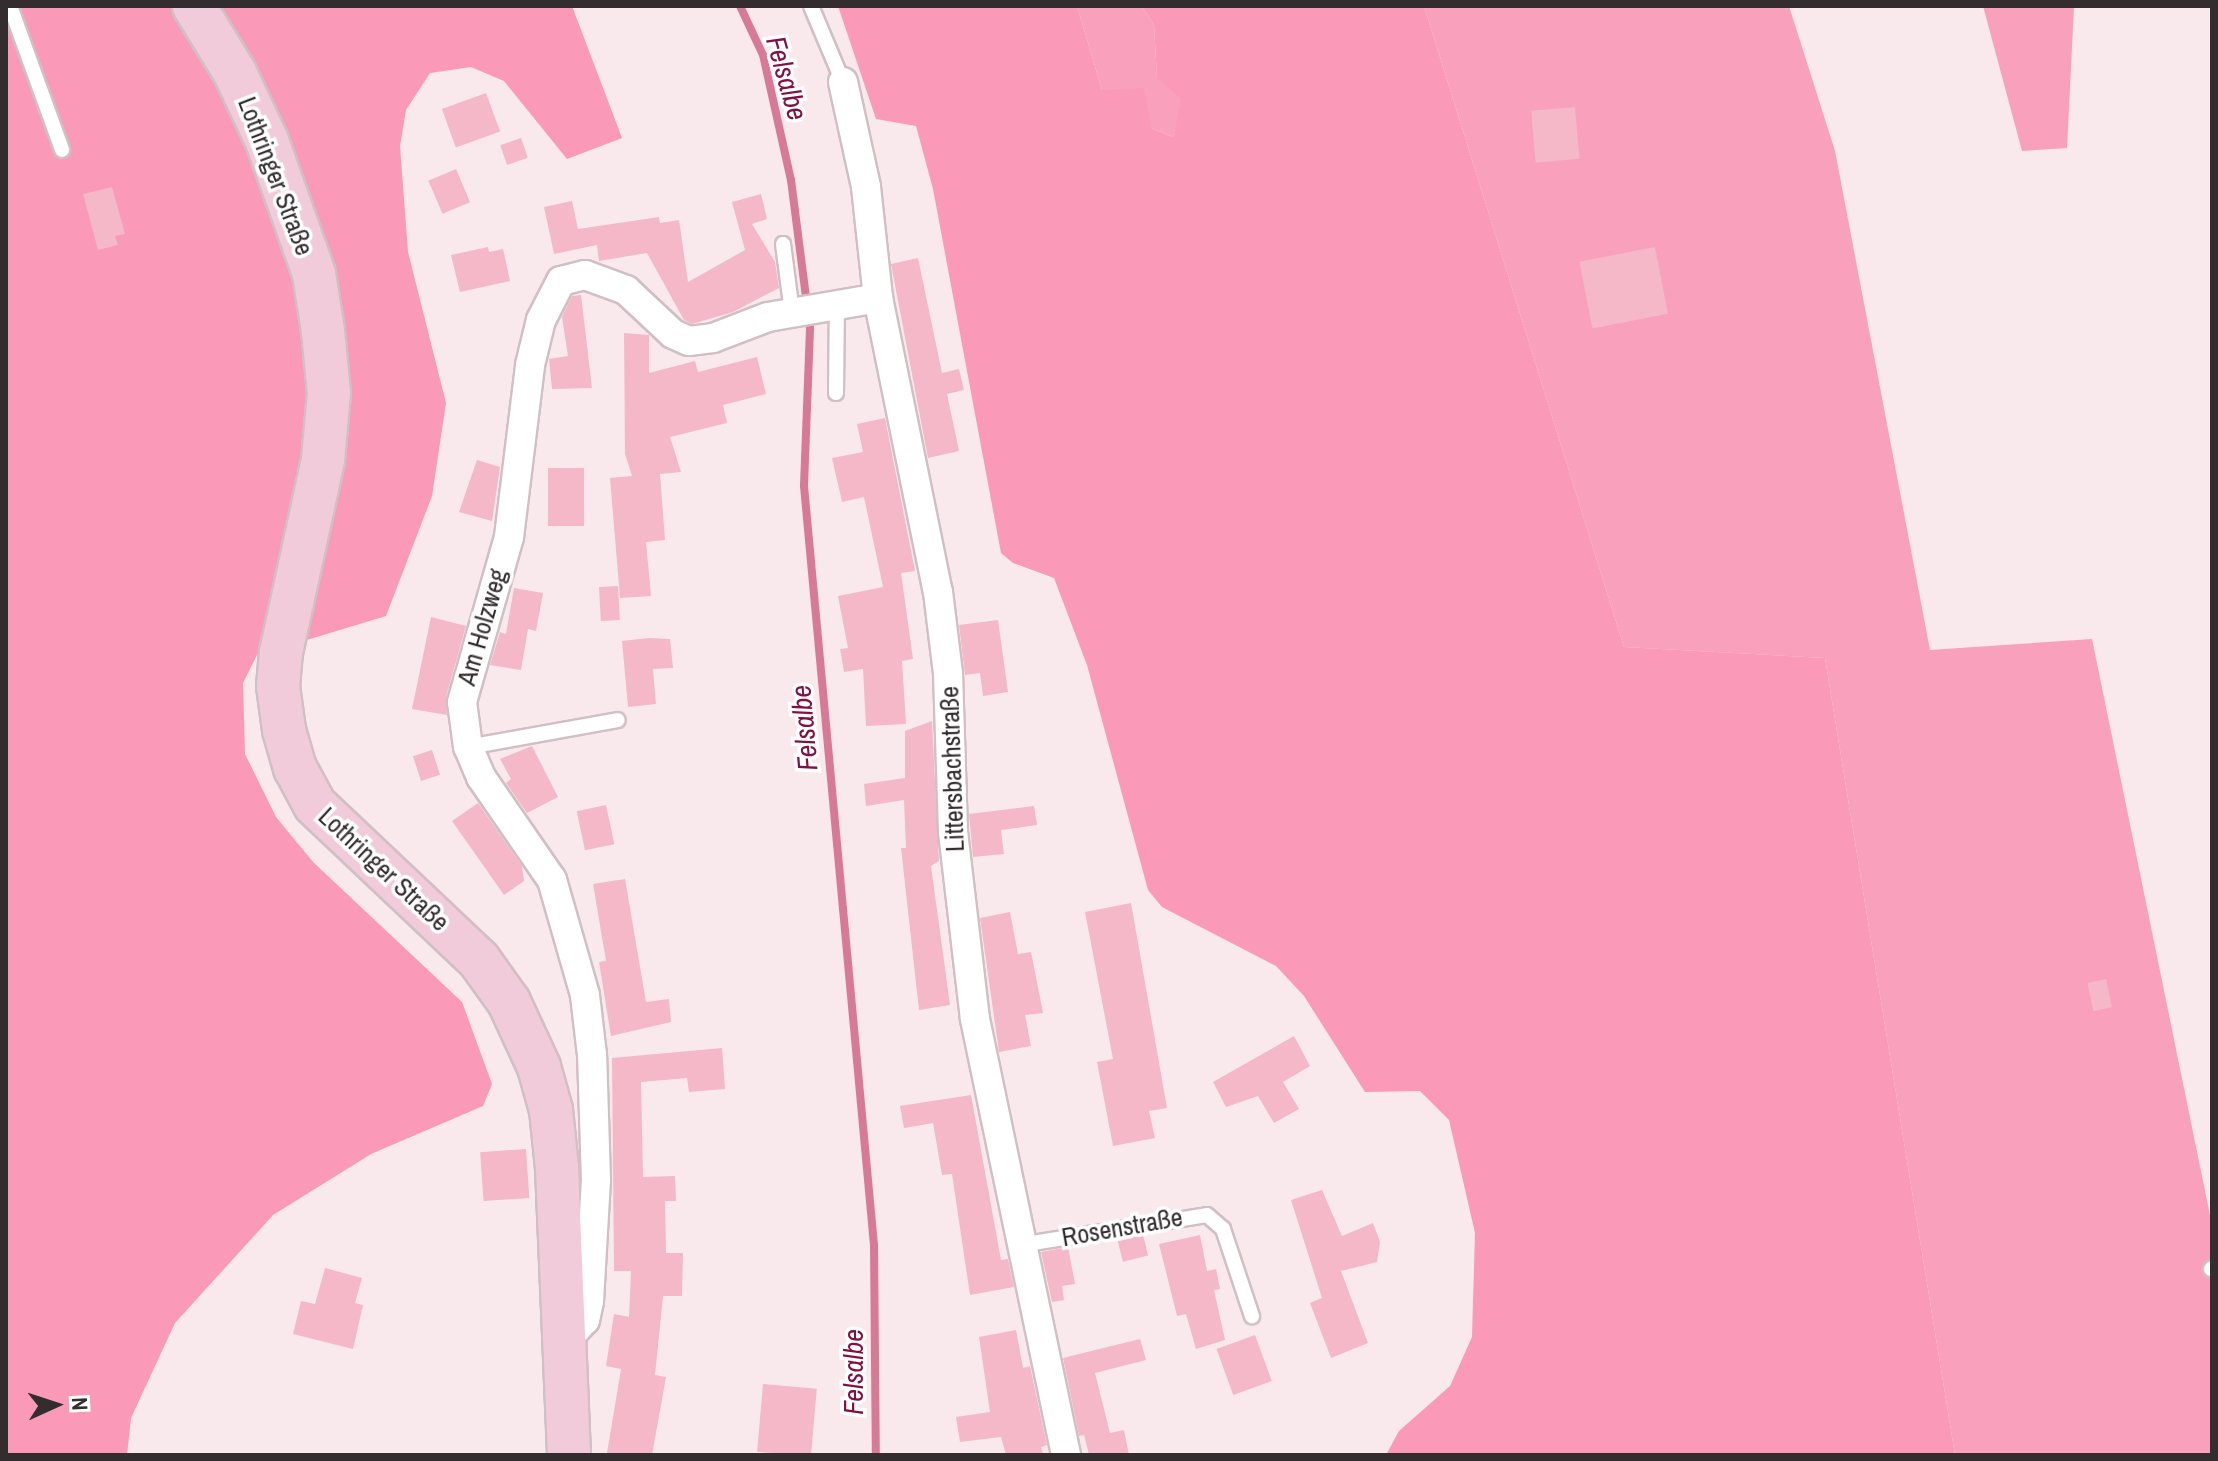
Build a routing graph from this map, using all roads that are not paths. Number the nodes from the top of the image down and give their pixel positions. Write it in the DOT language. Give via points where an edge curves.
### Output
graph roads {
  1 [pos="10,6"];
  2 [pos="194,6"];
  3 [pos="811,6"];
  4 [pos="843,82"];
  5 [pos="62,150"];
  6 [pos="783,244"];
  7 [pos="878,298"];
  8 [pos="831,305"];
  9 [pos="794,311"];
  10 [pos="836,393"];
  11 [pos="618,720"];
  12 [pos="468,747"];
  13 [pos="1020,1245"];
  14 [pos="1252,1316"];
  15 [pos="568,1338"];
  16 [pos="569,1455"];
  17 [pos="1066,1455"];
  1 -- 5 [label="lane"];
  2 -- 15 [label="main road, Lothringer Straße" via="235,73 267,141 314,274 323,331 329,393 323,460 281,652 278,686 284,730 295,768 315,805 479,960 526,1036 551,1110"];
  3 -- 4 [label="lane"];
  4 -- 7 [label="street, Littersbachstraße" via="866,187"];
  6 -- 9 [label="lane"];
  7 -- 8 [label="street, Am Holzweg"];
  7 -- 13 [label="street, Littersbachstraße" via="938,592 962,937"];
  8 -- 9 [label="street, Am Holzweg"];
  8 -- 10 [label="lane"];
  9 -- 12 [label="street, Am Holzweg" via="689,341 609,281 585,275 561,281 541,320 530,365 509,537 466,676 462,702"];
  11 -- 12 [label="lane"];
  12 -- 15 [label="street, Am Holzweg" via="481,777 552,880 585,995 596,1180 589,1301 585,1320"];
  13 -- 14 [label="lane, Rosenstraße" via="1207,1215 1223,1229"];
  13 -- 17 [label="street, Littersbachstraße"];
  15 -- 16 [label="main road, Lothringer Straße"];
}
